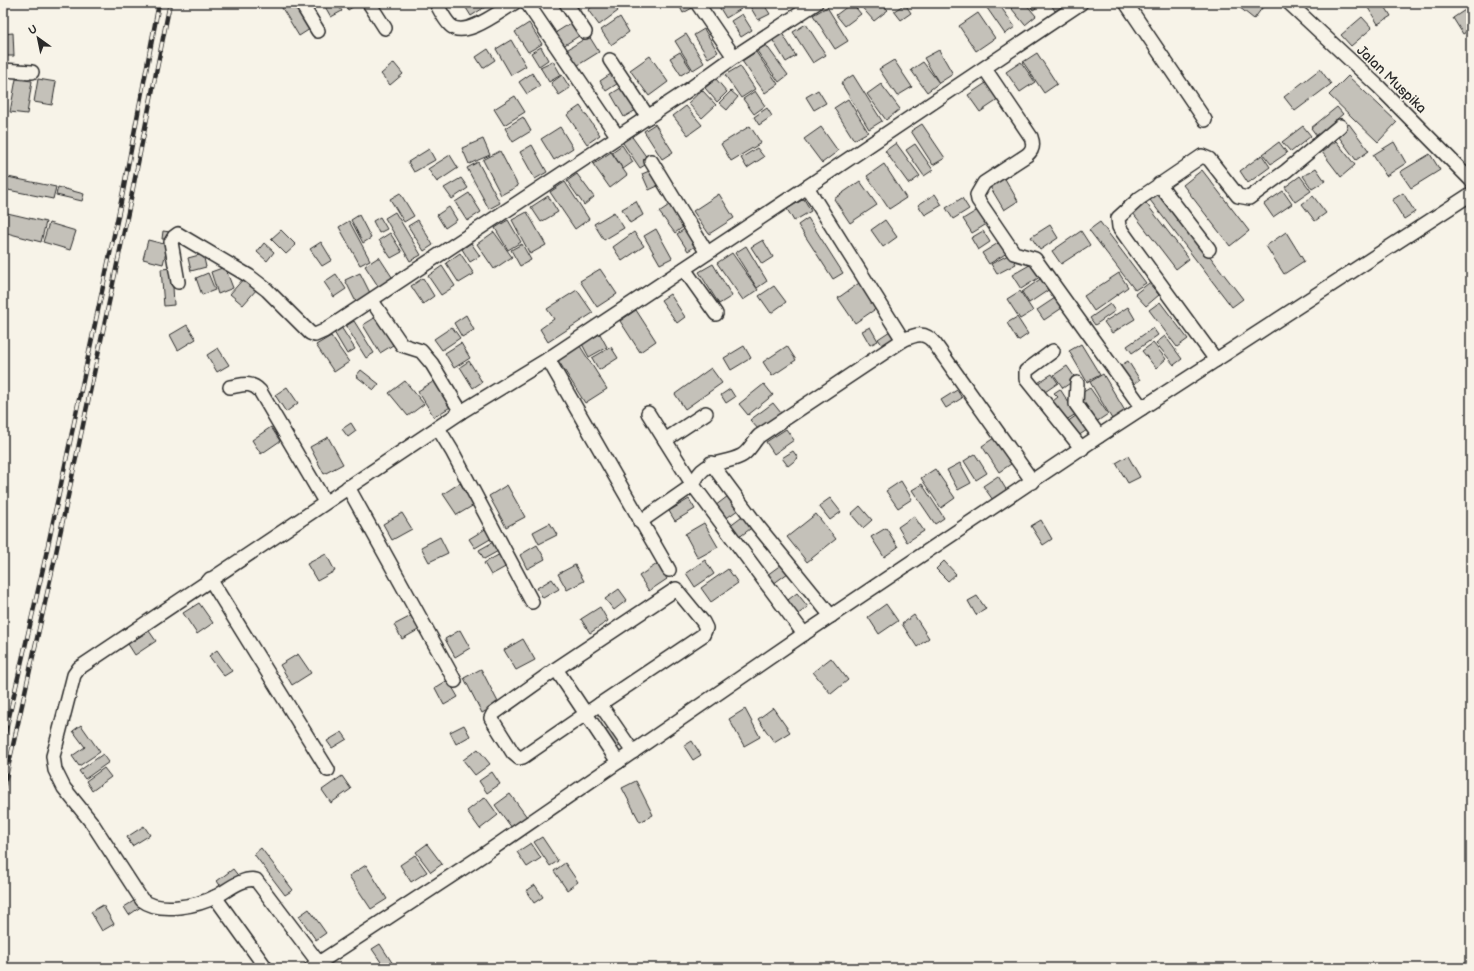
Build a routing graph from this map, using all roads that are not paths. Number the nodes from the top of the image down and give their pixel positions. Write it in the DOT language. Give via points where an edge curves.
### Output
graph roads {
  1 [pos="300,3"];
  2 [pos="369,3"];
  3 [pos="436,3"];
  4 [pos="514,3"];
  5 [pos="527,3"];
  6 [pos="566,3"];
  7 [pos="697,3"];
  8 [pos="816,3"];
  9 [pos="1081,3"];
  10 [pos="1126,3"];
  11 [pos="1296,5"];
  12 [pos="385,28"];
  13 [pos="318,31"];
  14 [pos="585,32"];
  15 [pos="734,57"];
  16 [pos="610,60"];
  17 [pos="985,69"];
  18 [pos="3,70"];
  19 [pos="32,72"];
  20 [pos="648,117"];
  21 [pos="1205,120"];
  22 [pos="1340,126"];
  23 [pos="618,136"];
  24 [pos="651,161"];
  25 [pos="1471,180"];
  26 [pos="1159,184"];
  27 [pos="807,187"];
  28 [pos="1471,194"];
  29 [pos="1209,248"];
  30 [pos="708,253"];
  31 [pos="684,269"];
  32 [pos="178,282"];
  33 [pos="372,301"];
  34 [pos="716,314"];
  35 [pos="903,340"];
  36 [pos="1053,351"];
  37 [pos="548,359"];
  38 [pos="1216,360"];
  39 [pos="1077,383"];
  40 [pos="230,387"];
  41 [pos="1142,408"];
  42 [pos="461,412"];
  43 [pos="648,413"];
  44 [pos="706,413"];
  45 [pos="438,428"];
  46 [pos="1099,436"];
  47 [pos="665,440"];
  48 [pos="1082,449"];
  49 [pos="711,463"];
  50 [pos="1032,482"];
  51 [pos="693,485"];
  52 [pos="348,487"];
  53 [pos="325,502"];
  54 [pos="640,522"];
  55 [pos="669,570"];
  56 [pos="210,579"];
  57 [pos="532,602"];
  58 [pos="831,616"];
  59 [pos="804,634"];
  60 [pos="556,669"];
  61 [pos="455,681"];
  62 [pos="600,704"];
  63 [pos="586,714"];
  64 [pos="633,752"];
  65 [pos="618,762"];
  66 [pos="328,770"];
  67 [pos="214,897"];
  68 [pos="315,965"];
  69 [pos="266,968"];
  1 -- 13 [label="street"];
  2 -- 12 [label="street"];
  3 -- 4 [label="street" via="450,25 460,30 473,28"];
  5 -- 23 [label="street"];
  6 -- 14 [label="street"];
  7 -- 15 [label="street"];
  8 -- 15 [label="street"];
  9 -- 17 [label="street"];
  10 -- 21 [label="street"];
  11 -- 25 [label="street, Jalan Muspika"];
  15 -- 20 [label="street"];
  16 -- 20 [label="street"];
  17 -- 27 [label="street"];
  17 -- 41 [label="street" via="1031,137 1033,146 1030,152 984,183 979,190 978,198 1014,253 1033,258"];
  18 -- 19 [label="street"];
  20 -- 23 [label="street"];
  22 -- 26 [label="street" via="1249,198 1238,196 1213,163 1204,156"];
  23 -- 33 [label="street"];
  24 -- 30 [label="street"];
  26 -- 29 [label="street"];
  26 -- 38 [label="street" via="1122,213 1118,220 1119,226"];
  27 -- 30 [label="street"];
  27 -- 35 [label="street"];
  28 -- 38 [label="street"];
  30 -- 31 [label="street"];
  31 -- 34 [label="street"];
  31 -- 37 [label="street"];
  32 -- 33 [label="street" via="171,242 178,234 249,276 312,334 324,331"];
  33 -- 42 [label="street" via="402,345 421,351 432,364"];
  35 -- 49 [label="street" via="759,436 740,457"];
  35 -- 50 [label="street" via="923,334 929,337"];
  36 -- 48 [label="street" via="1026,371 1026,379"];
  37 -- 42 [label="street"];
  37 -- 54 [label="street"];
  38 -- 41 [label="street"];
  39 -- 46 [label="street" via="1076,404"];
  40 -- 53 [label="street" via="248,384 254,385 260,391"];
  41 -- 46 [label="street"];
  42 -- 45 [label="street"];
  43 -- 47 [label="street"];
  44 -- 47 [label="street"];
  45 -- 52 [label="street"];
  45 -- 57 [label="street"];
  46 -- 48 [label="street"];
  47 -- 51 [label="street"];
  48 -- 50 [label="street"];
  49 -- 51 [label="street" via="695,479"];
  49 -- 58 [label="street" via="757,525"];
  50 -- 58 [label="street"];
  51 -- 54 [label="street"];
  51 -- 59 [label="street"];
  52 -- 53 [label="street"];
  52 -- 61 [label="street"];
  53 -- 56 [label="street"];
  54 -- 55 [label="street"];
  56 -- 66 [label="street"];
  56 -- 67 [label="street" via="79,668 74,675 53,756 55,770 64,788 92,823 142,900 151,906 160,907 182,906"];
  58 -- 59 [label="street"];
  59 -- 64 [label="street"];
  60 -- 62 [label="street" via="672,590 678,590 703,622 706,628 703,635"];
  60 -- 63 [label="street"];
  60 -- 63 [label="street" via="493,714 491,718 513,753 519,758 523,757"];
  62 -- 63 [label="street"];
  62 -- 64 [label="street"];
  63 -- 65 [label="street"];
  64 -- 65 [label="street"];
  65 -- 68 [label="street" via="483,855"];
  67 -- 68 [label="street" via="244,881 256,880"];
  67 -- 69 [label="street"];
}
